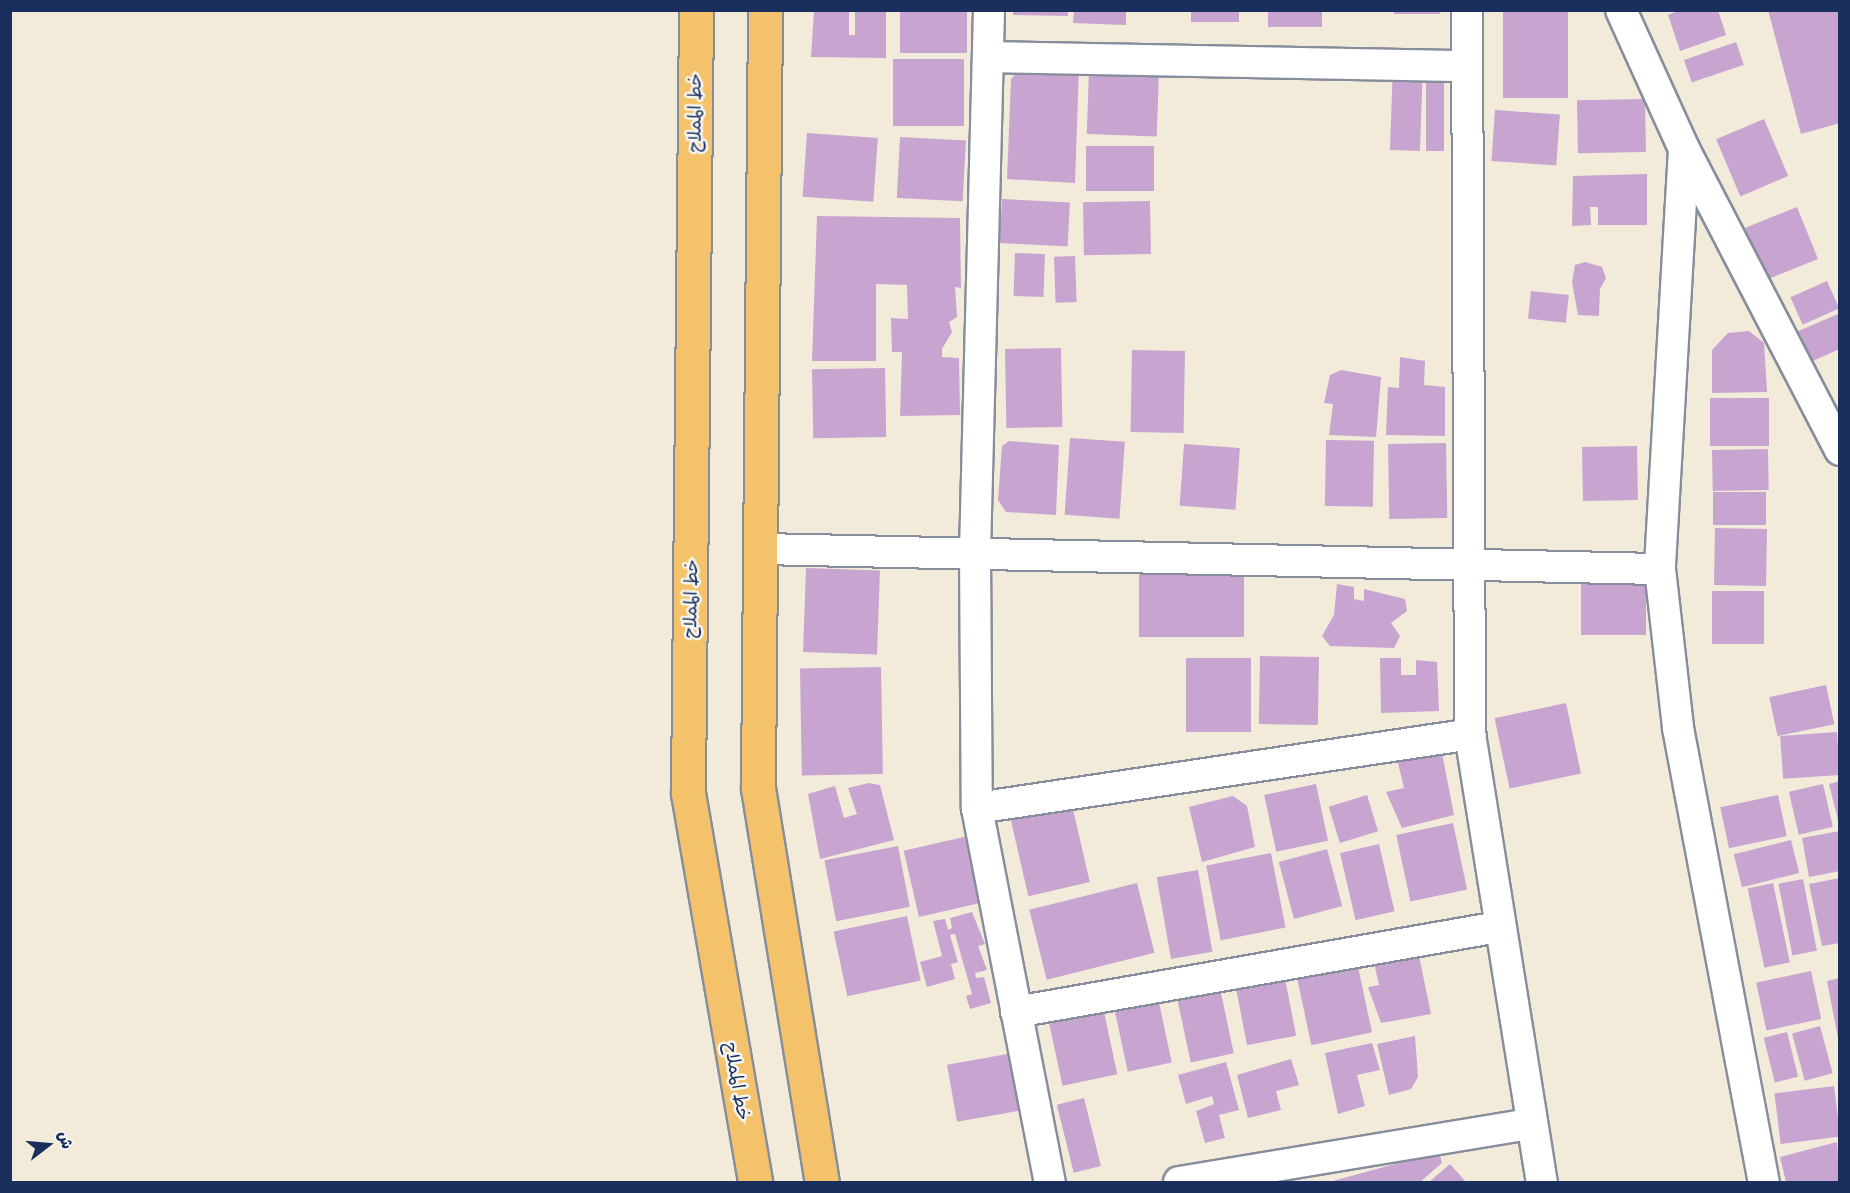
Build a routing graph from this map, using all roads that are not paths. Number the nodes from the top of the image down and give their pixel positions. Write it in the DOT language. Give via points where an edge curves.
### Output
graph roads {
  1 [pos="696,10"];
  2 [pos="765,10"];
  3 [pos="989,10"];
  4 [pos="1467,10"];
  5 [pos="1621,10"];
  6 [pos="989,57"];
  7 [pos="1467,66"];
  8 [pos="1684,149"];
  9 [pos="1839,450"];
  10 [pos="762,549"];
  11 [pos="975,553"];
  12 [pos="1466,562"];
  13 [pos="1660,569"];
  14 [pos="1470,734"];
  15 [pos="977,808"];
  16 [pos="1499,927"];
  17 [pos="1016,1012"];
  18 [pos="1532,1124"];
  19 [pos="755,1182"];
  20 [pos="822,1182"];
  21 [pos="1050,1182"];
  22 [pos="1179,1182"];
  23 [pos="1542,1182"];
  24 [pos="1764,1182"];
  1 -- 19 [label="highway, خط المملاح" via="688,793"];
  2 -- 10 [label="highway"];
  3 -- 6 [label="street"];
  4 -- 7 [label="street"];
  5 -- 8 [label="street"];
  6 -- 7 [label="street"];
  6 -- 11 [label="street"];
  7 -- 12 [label="street"];
  8 -- 9 [label="street"];
  8 -- 13 [label="street"];
  10 -- 11 [label="street"];
  10 -- 20 [label="highway" via="758,788"];
  11 -- 12 [label="street"];
  11 -- 15 [label="street"];
  12 -- 13 [label="street"];
  12 -- 14 [label="street"];
  13 -- 24 [label="street" via="1678,728"];
  14 -- 15 [label="street"];
  14 -- 16 [label="street"];
  15 -- 17 [label="street"];
  16 -- 17 [label="street"];
  16 -- 18 [label="street"];
  17 -- 21 [label="street"];
  18 -- 22 [label="street"];
  18 -- 23 [label="street"];
}
